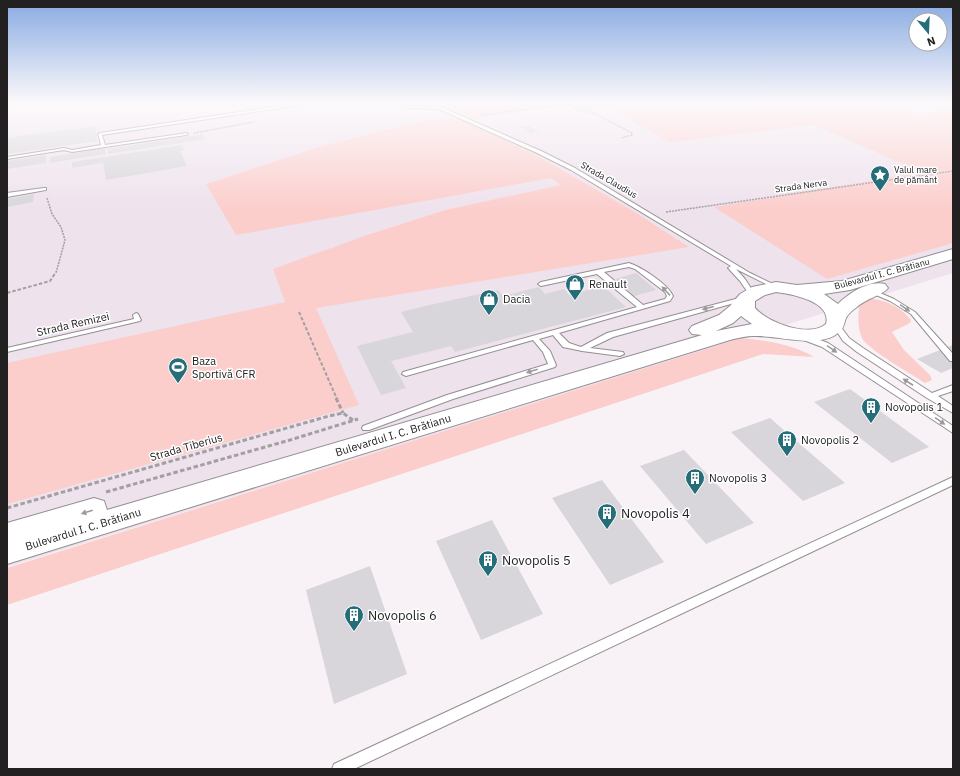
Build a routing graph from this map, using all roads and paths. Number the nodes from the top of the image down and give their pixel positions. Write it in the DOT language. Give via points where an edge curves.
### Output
graph roads {
  1 [pos="101,138"];
  2 [pos="157,138"];
  3 [pos="507,138"];
  4 [pos="103,146"];
  5 [pos="7,158"];
  6 [pos="953,171"];
  7 [pos="44,189"];
  8 [pos="7,195"];
  9 [pos="651,215"];
  10 [pos="953,254"];
  11 [pos="719,256"];
  12 [pos="953,265"];
  13 [pos="598,271"];
  14 [pos="541,284"];
  15 [pos="781,288"];
  16 [pos="870,290"];
  17 [pos="7,293"];
  18 [pos="748,296"];
  19 [pos="642,308"];
  20 [pos="299,312"];
  21 [pos="136,315"];
  22 [pos="836,320"];
  23 [pos="554,332"];
  24 [pos="788,333"];
  25 [pos="535,338"];
  26 [pos="582,349"];
  27 [pos="7,350"];
  28 [pos="620,354"];
  29 [pos="953,359"];
  30 [pos="406,374"];
  31 [pos="953,388"];
  32 [pos="930,396"];
  33 [pos="953,410"];
  34 [pos="343,413"];
  35 [pos="360,422"];
  36 [pos="953,430"];
  37 [pos="953,481"];
  38 [pos="99,494"];
  39 [pos="7,508"];
  40 [pos="7,536"];
  41 [pos="7,552"];
  42 [pos="339,769"];
  1 -- 4 [label="lane"];
  2 -- 4 [label="lane"];
  3 -- 9 [label="lane, Strada Claudius" via="573,169"];
  4 -- 5 [label="lane"];
  6 -- 9 [label="path, Strada Nerva"];
  7 -- 8 [label="lane"];
  7 -- 17 [label="path" via="52,214 61,226 65,240 55,275 50,282"];
  9 -- 11 [label="lane, Strada Claudius"];
  10 -- 15 [label="main road, Bulevardul I. C. Brătianu" via="844,286 822,289"];
  11 -- 15 [label="lane, Strada Claudius" via="748,274"];
  11 -- 18 [label="lane, Strada Claudius" via="736,272"];
  12 -- 16 [label="main road, Bulevardul I. C. Brătianu"];
  13 -- 14 [label="lane"];
  13 -- 19 [label="lane"];
  19 -- 13 [label="lane, one-way" via="668,300 668,291 634,266"];
  15 -- 18 [label="main road" via="759,289"];
  15 -- 22 [label="main road" via="813,296 824,302 833,309"];
  16 -- 22 [label="main road, Bulevardul I. C. Brătianu" via="847,304"];
  16 -- 29 [label="lane, one-way" via="913,313"];
  18 -- 24 [label="main road" via="745,304 752,316 764,324"];
  18 -- 26 [label="lane, one-way" via="610,335"];
  18 -- 28 [label="main road, Bulevardul I. C. Brătianu" via="736,312 709,327"];
  19 -- 23 [label="lane"];
  20 -- 34 [label="path"];
  21 -- 27 [label="lane, Strada Remizei" via="138,320"];
  22 -- 24 [label="main road, Bulevardul I. C. Brătianu" via="831,330 822,334"];
  32 -- 22 [label="lane, one-way" via="846,339"];
  23 -- 25 [label="lane"];
  23 -- 26 [label="lane" via="566,345"];
  24 -- 36 [label="lane, one-way" via="825,345"];
  24 -- 41 [label="main road, Bulevardul I. C. Brătianu" via="754,330 727,334"];
  25 -- 30 [label="lane"];
  25 -- 35 [label="lane, one-way" via="546,351 552,365"];
  26 -- 28 [label="lane"];
  28 -- 35 [label="main road, Bulevardul I. C. Brătianu"];
  31 -- 32 [label="lane"];
  32 -- 33 [label="lane"];
  34 -- 35 [label="path"];
  34 -- 39 [label="path, Strada Tiberius"];
  35 -- 38 [label="path"];
  35 -- 40 [label="main road, Bulevardul I. C. Brătianu, one-way"];
  37 -- 42 [label="lane"];
}
